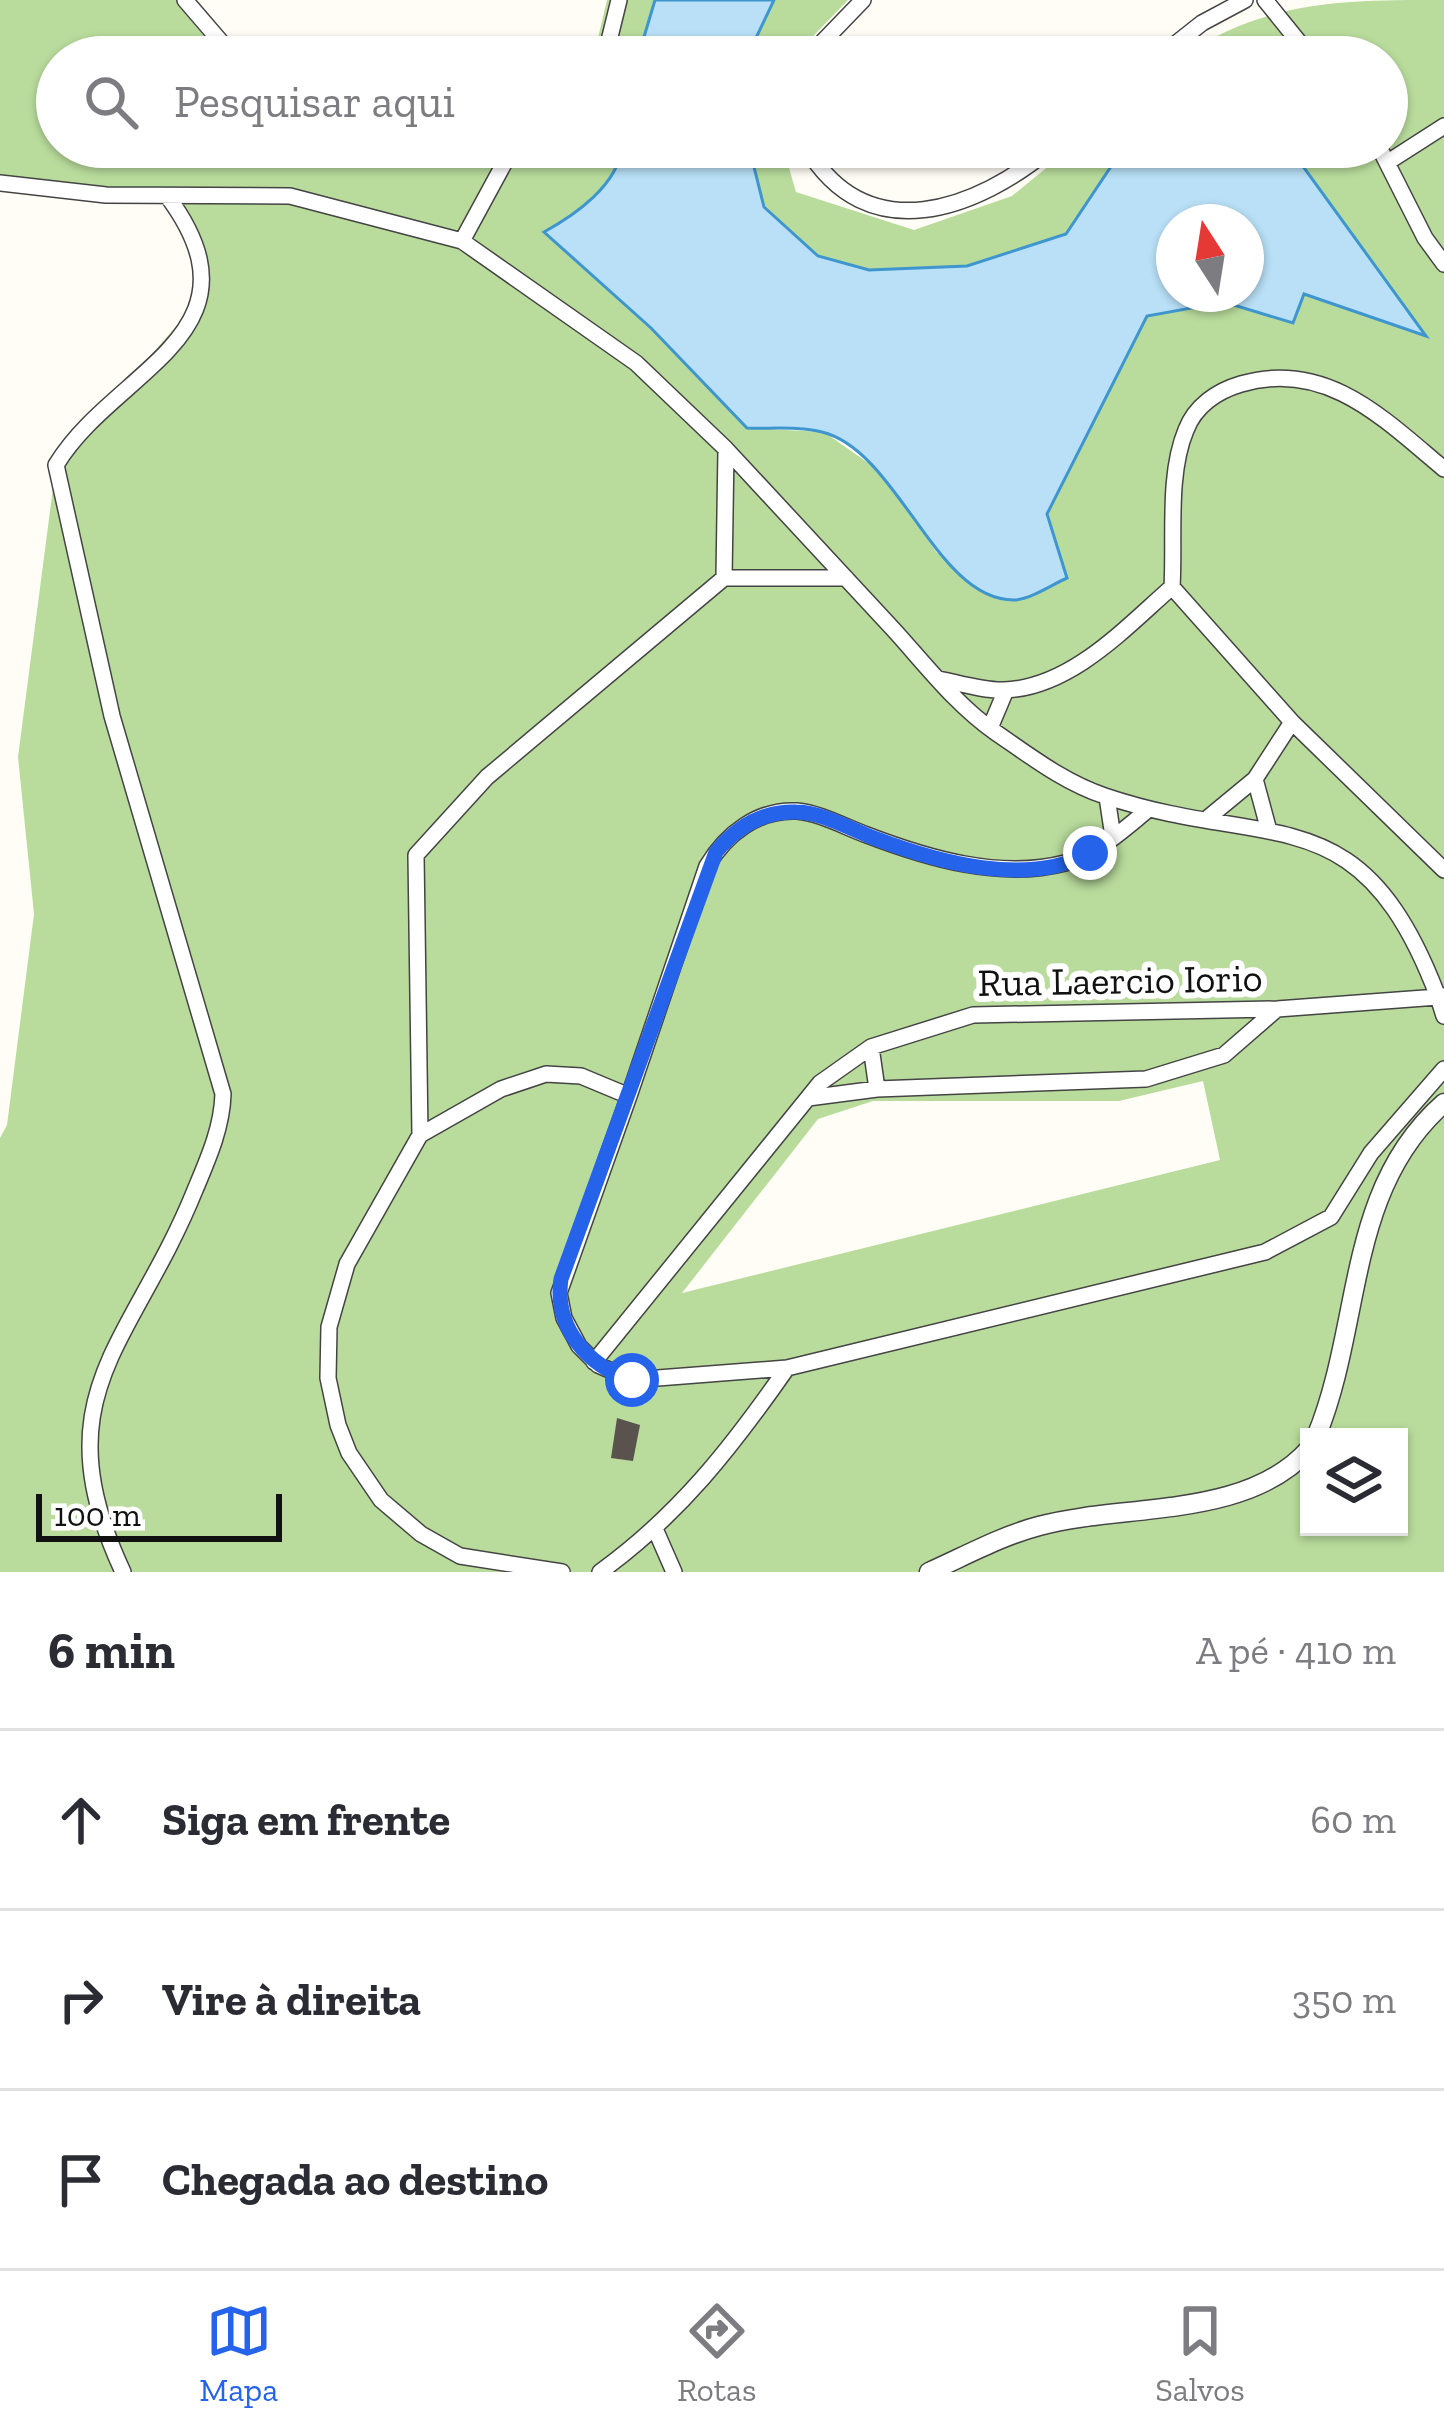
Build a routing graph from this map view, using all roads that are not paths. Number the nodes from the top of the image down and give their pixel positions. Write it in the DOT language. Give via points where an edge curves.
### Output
graph roads {
  1 [pos="185,0"];
  2 [pos="619,0"];
  3 [pos="863,0"];
  4 [pos="1245,0"];
  5 [pos="1265,0"];
  6 [pos="215,36"];
  7 [pos="610,36"];
  8 [pos="828,36"];
  9 [pos="1186,36"];
  10 [pos="1294,36"];
  11 [pos="1444,126"];
  12 [pos="1408,143"];
  13 [pos="502,168"];
  14 [pos="820,168"];
  15 [pos="1023,168"];
  16 [pos="1390,168"];
  17 [pos="0,183"];
  18 [pos="168,197"];
  19 [pos="462,242"];
  20 [pos="1444,264"];
  21 [pos="726,448"];
  22 [pos="1444,469"];
  23 [pos="724,578"];
  24 [pos="846,578"];
  25 [pos="1172,587"];
  26 [pos="939,679"];
  27 [pos="1006,690"];
  28 [pos="1292,722"];
  29 [pos="990,728"];
  30 [pos="1255,779"];
  31 [pos="1107,797"];
  32 [pos="1149,809"];
  33 [pos="1209,818"];
  34 [pos="1268,827"];
  35 [pos="1112,837"];
  36 [pos="1444,870"];
  37 [pos="1441,997"];
  38 [pos="1277,1009"];
  39 [pos="1444,1016"];
  40 [pos="871,1047"];
  41 [pos="1444,1069"];
  42 [pos="877,1089"];
  43 [pos="628,1096"];
  44 [pos="808,1098"];
  45 [pos="1444,1103"];
  46 [pos="420,1135"];
  47 [pos="594,1362"];
  48 [pos="787,1368"];
  49 [pos="1318,1428"];
  50 [pos="1300,1456"];
  51 [pos="656,1532"];
  52 [pos="123,1572"];
  53 [pos="562,1572"];
  54 [pos="599,1572"];
  55 [pos="674,1572"];
  56 [pos="929,1572"];
  1 -- 6 [label="street"];
  2 -- 7 [label="street"];
  3 -- 8 [label="street"];
  4 -- 9 [label="street"];
  5 -- 10 [label="street"];
  11 -- 12 [label="street"];
  13 -- 19 [label="street"];
  14 -- 15 [label="street" via="852,196 907,211 951,205"];
  16 -- 20 [label="street"];
  17 -- 18 [label="street"];
  18 -- 19 [label="street" via="317,200"];
  18 -- 52 [label="street" via="198,244 191,319 56,465 112,716 223,1094 217,1134 178,1233 110,1354 90,1420 92,1490"];
  19 -- 21 [label="street" via="621,350"];
  21 -- 23 [label="street"];
  21 -- 24 [label="street"];
  22 -- 25 [label="street" via="1333,386 1282,378 1221,392 1199,408 1180,452"];
  23 -- 24 [label="street"];
  23 -- 46 [label="street" via="487,777 416,855"];
  24 -- 26 [label="street"];
  25 -- 27 [label="street" via="1084,660"];
  25 -- 28 [label="street"];
  26 -- 27 [label="street"];
  26 -- 29 [label="street"];
  27 -- 29 [label="street"];
  28 -- 30 [label="street"];
  28 -- 36 [label="street"];
  29 -- 31 [label="street"];
  30 -- 33 [label="street"];
  30 -- 34 [label="street"];
  31 -- 32 [label="street"];
  31 -- 35 [label="street"];
  32 -- 33 [label="street"];
  32 -- 35 [label="street"];
  33 -- 34 [label="street"];
  34 -- 37 [label="street" via="1325,847 1361,872 1415,940"];
  35 -- 43 [label="street" via="1067,863 1007,869 929,856 807,813 752,821 707,866"];
  37 -- 38 [label="street, Rua Laercio Iorio"];
  37 -- 39 [label="street"];
  38 -- 40 [label="street, Rua Laercio Iorio" via="973,1015"];
  38 -- 42 [label="street" via="1224,1055 1171,1075"];
  40 -- 42 [label="street"];
  40 -- 44 [label="street, Rua Laercio Iorio" via="831,1071"];
  41 -- 48 [label="street" via="1371,1153 1324,1224 1227,1264"];
  42 -- 44 [label="street"];
  43 -- 46 [label="street" via="581,1076 546,1074 501,1089"];
  43 -- 47 [label="street" via="559,1293 568,1329"];
  44 -- 47 [label="street, Rua Laercio Iorio"];
  45 -- 49 [label="street" via="1400,1151 1378,1191"];
  46 -- 53 [label="street" via="337,1294 327,1352 338,1425 381,1500 421,1534 481,1562"];
  47 -- 48 [label="street" via="655,1381"];
  48 -- 51 [label="street" via="715,1468"];
  50 -- 56 [label="street" via="1235,1492 1039,1526"];
  51 -- 54 [label="street"];
  51 -- 55 [label="street"];
}
